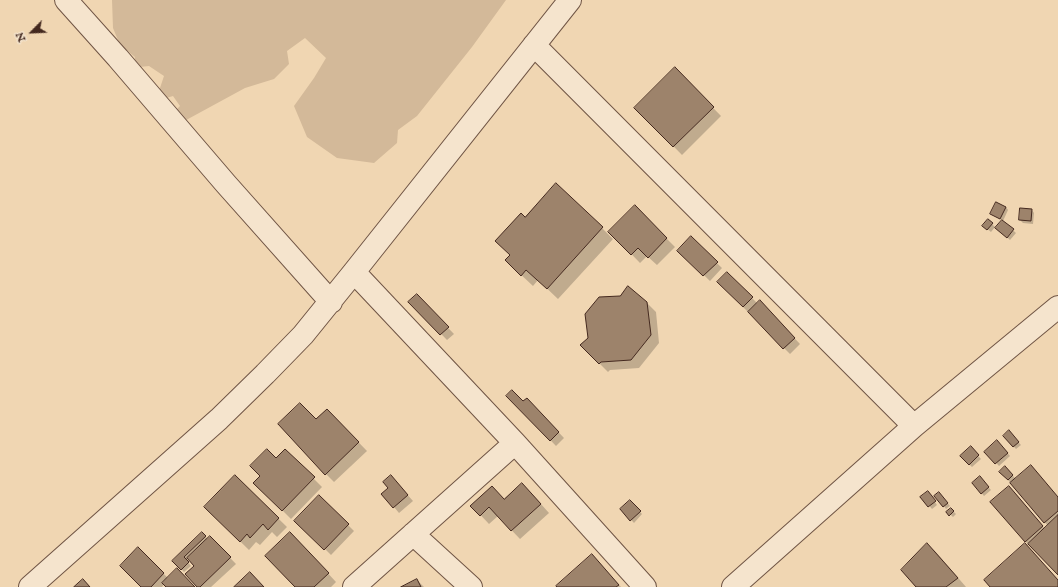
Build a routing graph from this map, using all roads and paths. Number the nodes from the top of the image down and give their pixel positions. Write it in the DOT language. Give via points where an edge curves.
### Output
graph roads {
  1 [pos="66,0"];
  2 [pos="570,0"];
  3 [pos="534,45"];
  4 [pos="354,272"];
  5 [pos="331,302"];
  6 [pos="1058,307"];
  7 [pos="914,426"];
  8 [pos="515,443"];
  9 [pos="413,534"];
  10 [pos="30,587"];
  11 [pos="354,587"];
  12 [pos="471,587"];
  13 [pos="645,587"];
  14 [pos="733,587"];
  1 -- 5 [label="street"];
  2 -- 3 [label="street"];
  3 -- 4 [label="street"];
  3 -- 7 [label="street"];
  4 -- 5 [label="street"];
  4 -- 8 [label="street"];
  5 -- 10 [label="street" via="298,340 219,420"];
  6 -- 7 [label="street"];
  7 -- 14 [label="street"];
  8 -- 9 [label="street"];
  8 -- 13 [label="street"];
  9 -- 11 [label="street"];
  9 -- 12 [label="street"];
}
